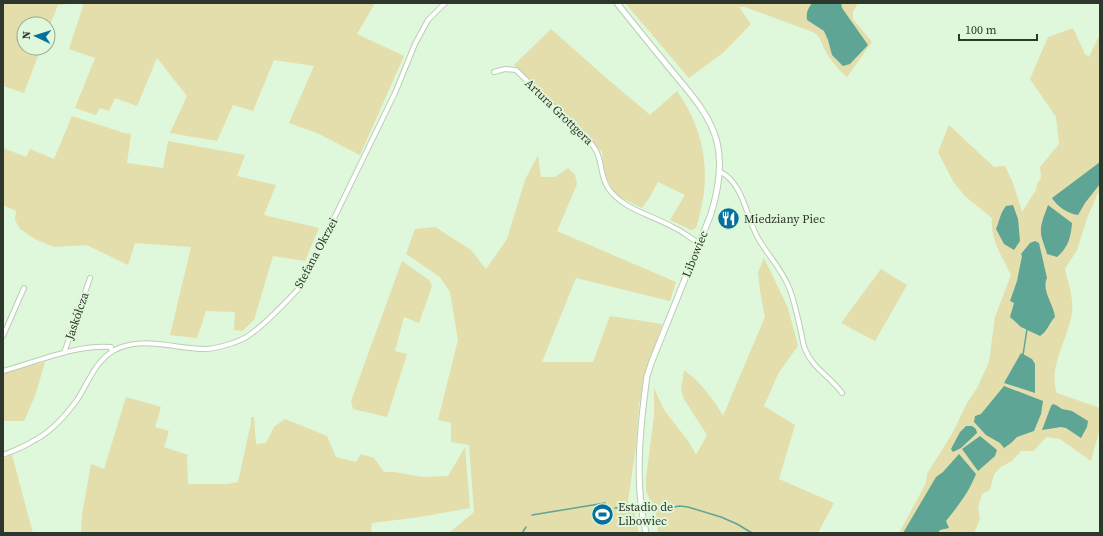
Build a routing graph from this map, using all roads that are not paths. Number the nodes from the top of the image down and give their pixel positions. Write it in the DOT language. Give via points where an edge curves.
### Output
graph roads {
  1 [pos="445,3"];
  2 [pos="617,3"];
  3 [pos="494,72"];
  4 [pos="719,171"];
  5 [pos="699,243"];
  6 [pos="90,278"];
  7 [pos="24,288"];
  8 [pos="3,336"];
  9 [pos="112,352"];
  10 [pos="64,353"];
  11 [pos="3,371"];
  12 [pos="842,393"];
  13 [pos="3,455"];
  14 [pos="646,533"];
  1 -- 9 [label="street, Stefana Okrzei" via="428,20 420,34 395,93 301,286 247,337 218,348 207,350 164,344 135,344"];
  2 -- 4 [label="street, Libowiec" via="696,100 708,119 717,141"];
  3 -- 5 [label="street, Artura Grottgera" via="516,70 586,138 595,148 601,175 614,195 628,206 675,228"];
  4 -- 5 [label="street, Libowiec" via="716,198"];
  4 -- 12 [label="street" via="732,180 759,240 780,269 790,289 804,349 814,365 834,382"];
  5 -- 14 [label="street, Libowiec" via="647,376 639,477 640,504"];
  6 -- 10 [label="street, Jaskółcza"];
  7 -- 8 [label="street"];
  9 -- 10 [label="street, Jaskółcza" via="111,347 99,346"];
  9 -- 13 [label="street, Stefana Okrzei" via="90,374 85,387 68,411 47,432 35,441"];
  10 -- 11 [label="street, Jaskółcza"];
}
